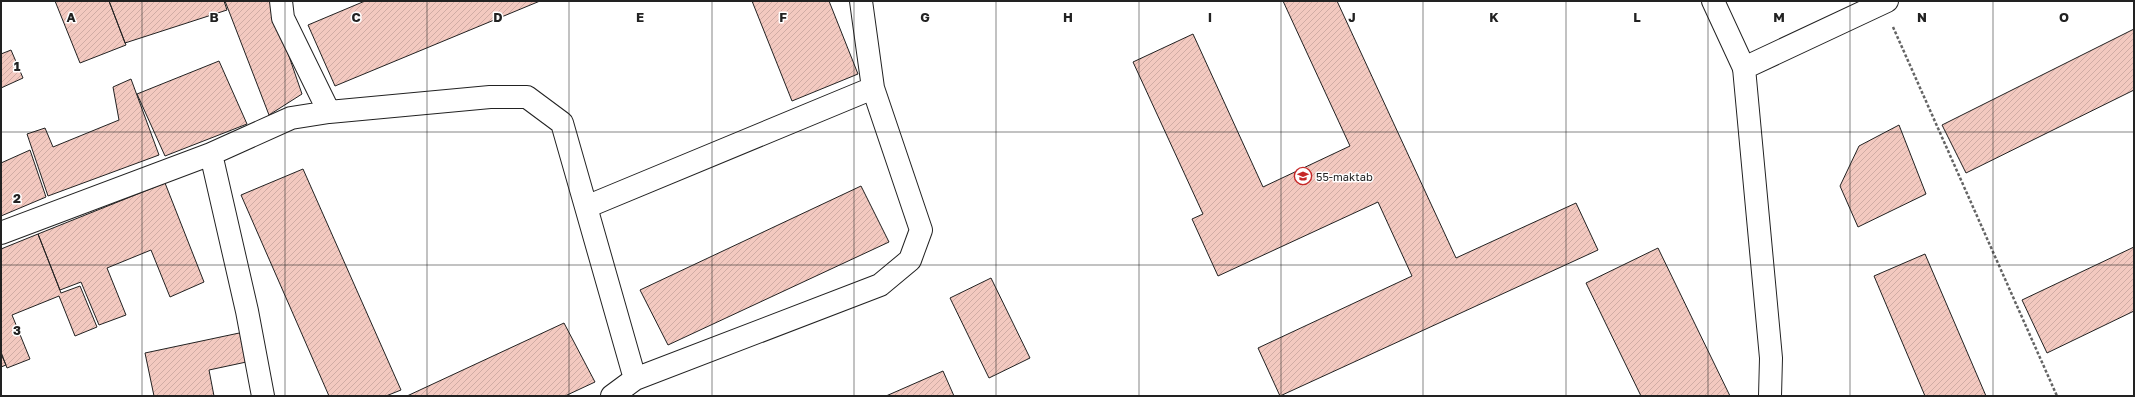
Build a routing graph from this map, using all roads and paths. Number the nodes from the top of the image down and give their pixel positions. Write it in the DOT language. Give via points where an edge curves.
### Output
graph roads {
  1 [pos="281,1"];
  2 [pos="861,1"];
  3 [pos="1713,1"];
  4 [pos="1884,2"];
  5 [pos="1744,68"];
  6 [pos="873,88"];
  7 [pos="328,112"];
  8 [pos="211,154"];
  9 [pos="586,207"];
  10 [pos="1,233"];
  11 [pos="635,379"];
  12 [pos="264,396"];
  13 [pos="612,396"];
  14 [pos="1770,396"];
  15 [pos="2057,396"];
  1 -- 7 [label="street" via="283,18"];
  2 -- 6 [label="street"];
  3 -- 5 [label="street"];
  4 -- 5 [label="street"];
  4 -- 15 [label="path"];
  5 -- 14 [label="street" via="1771,358"];
  6 -- 9 [label="street"];
  6 -- 11 [label="street" via="921,230 910,260 880,285"];
  7 -- 8 [label="street" via="290,118"];
  7 -- 9 [label="street" via="490,97 527,97 562,123"];
  8 -- 10 [label="street"];
  8 -- 12 [label="street"];
  9 -- 11 [label="street"];
  11 -- 13 [label="street"];
}
